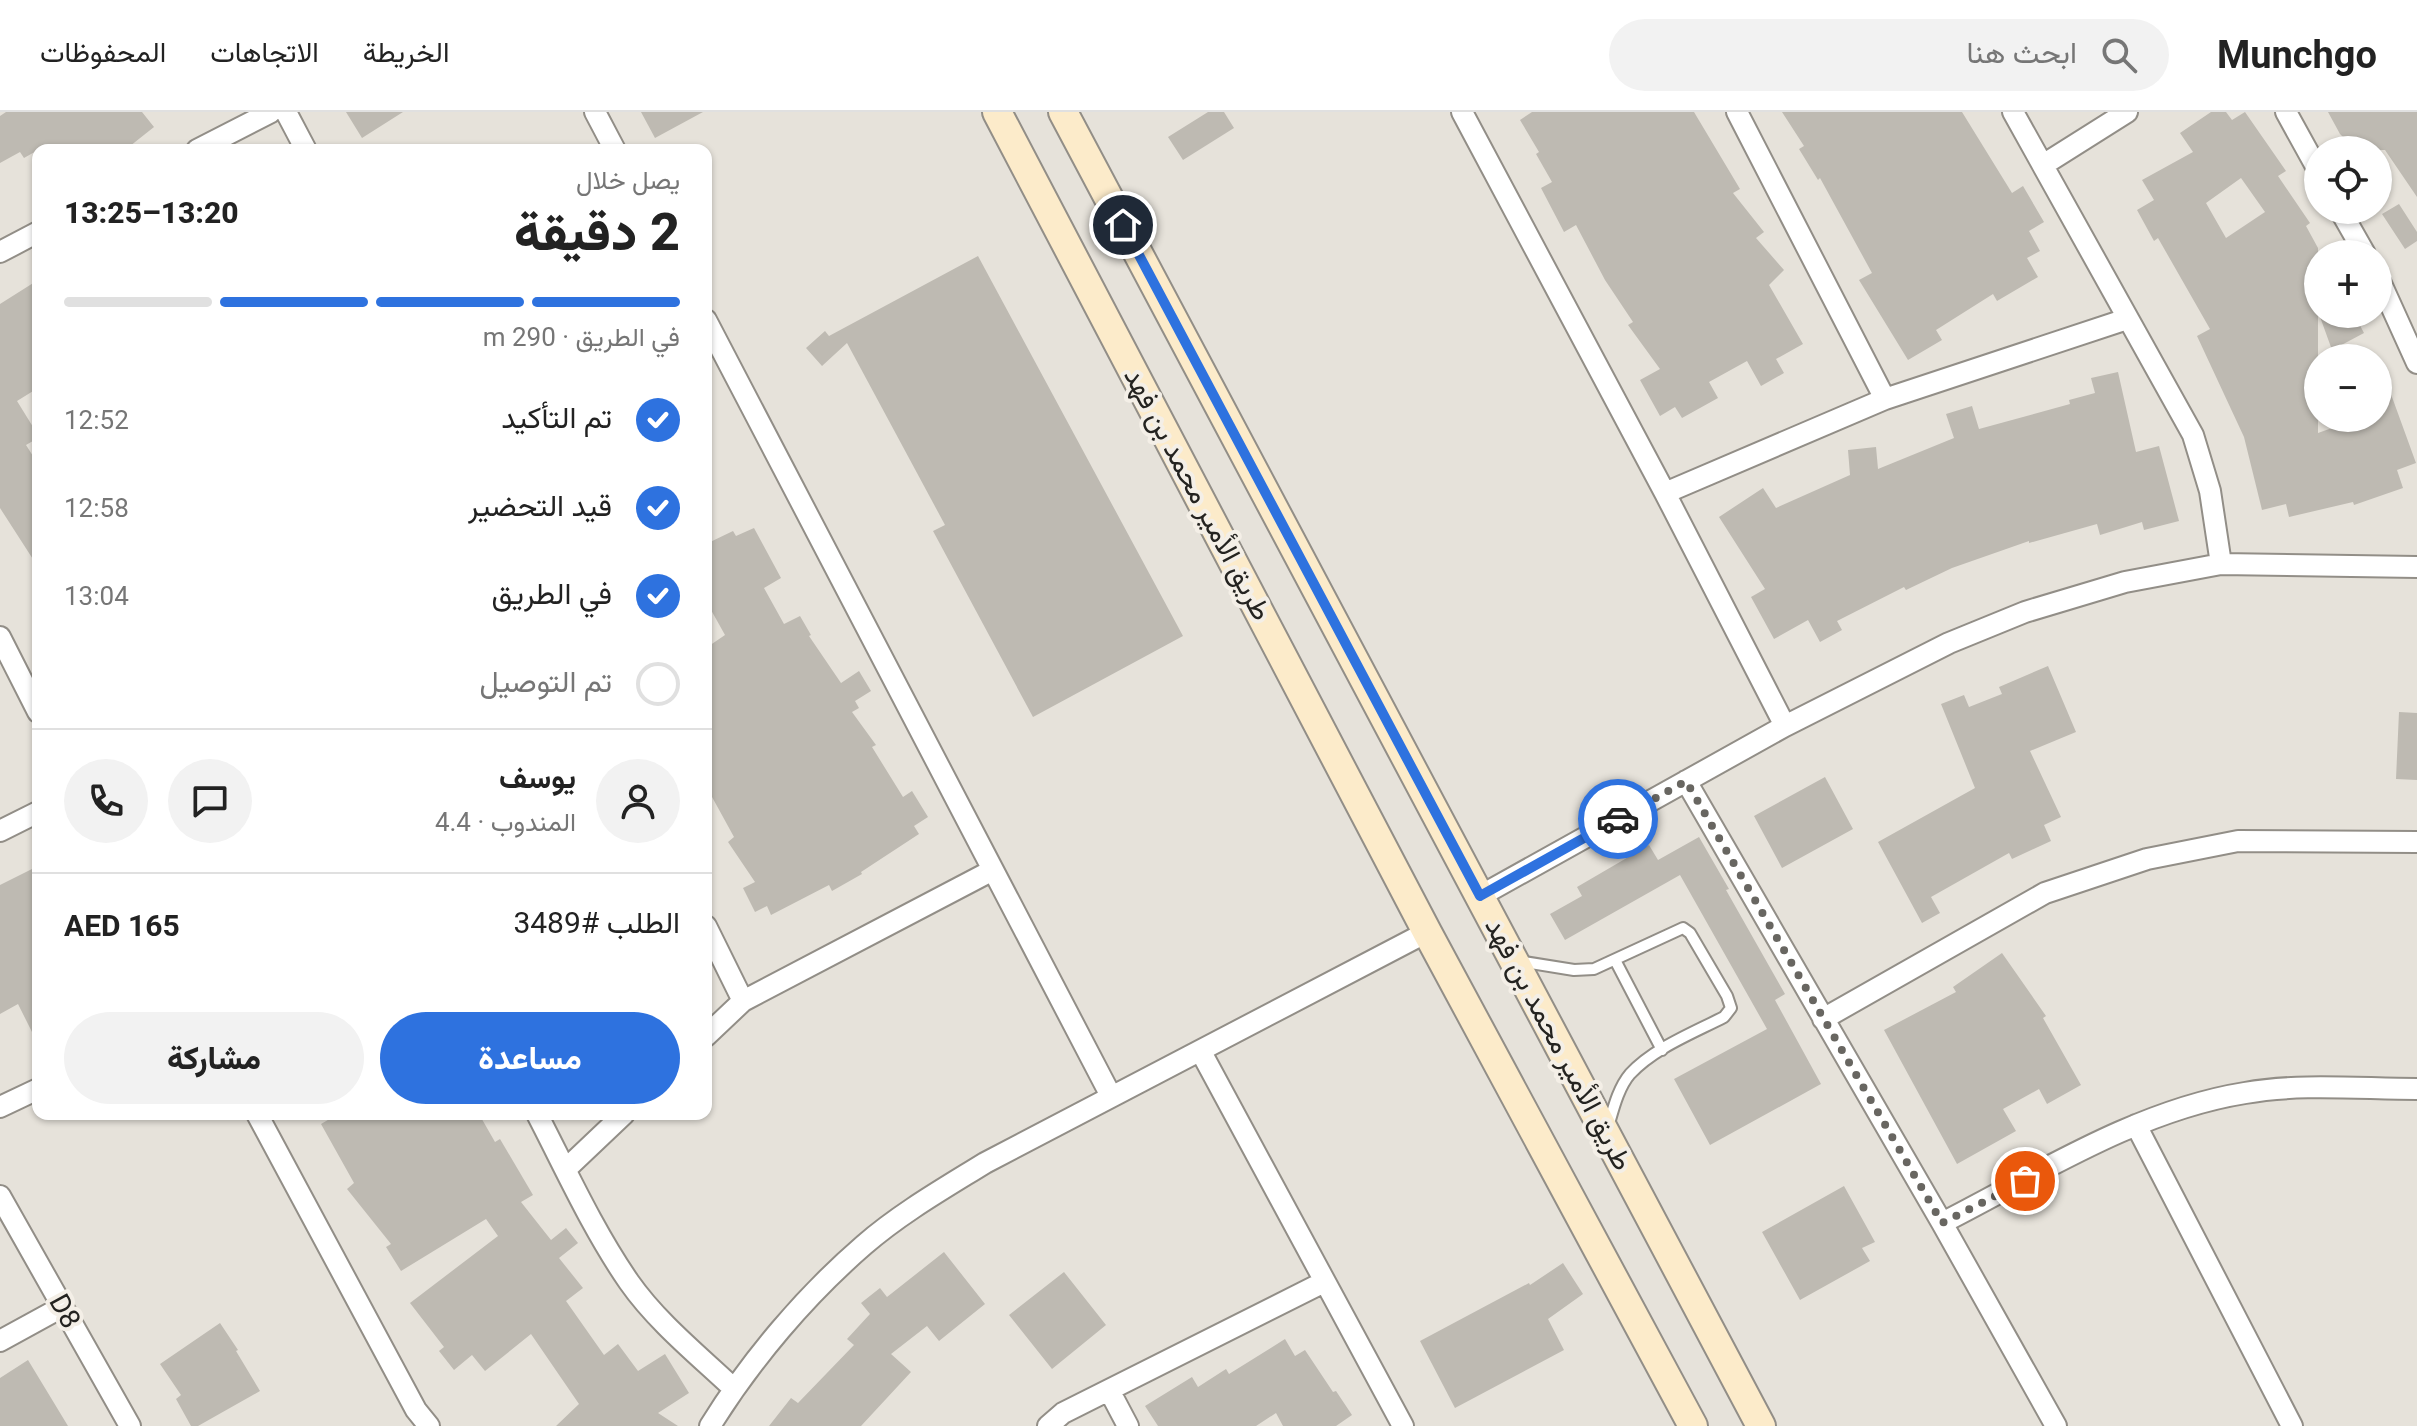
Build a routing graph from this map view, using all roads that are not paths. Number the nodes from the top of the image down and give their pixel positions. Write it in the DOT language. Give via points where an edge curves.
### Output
graph roads {
  1 [pos="271,112"];
  2 [pos="286,112"];
  3 [pos="595,112"];
  4 [pos="997,112"];
  5 [pos="1063,112"];
  6 [pos="1462,112"];
  7 [pos="1737,112"];
  8 [pos="2013,112"];
  9 [pos="2127,112"];
  10 [pos="2286,112"];
  11 [pos="209,144"];
  12 [pos="303,144"];
  13 [pos="612,144"];
  14 [pos="2304,145"];
  15 [pos="2043,165"];
  16 [pos="32,235"];
  17 [pos="0,252"];
  18 [pos="2392,308"];
  19 [pos="2127,319"];
  20 [pos="712,331"];
  21 [pos="2417,363"];
  22 [pos="1885,399"];
  23 [pos="1665,493"];
  24 [pos="2221,564"];
  25 [pos="2417,567"];
  26 [pos="0,637"];
  27 [pos="32,700"];
  28 [pos="1785,726"];
  29 [pos="1686,781"];
  30 [pos="32,815"];
  31 [pos="0,831"];
  32 [pos="2417,842"];
  33 [pos="993,870"];
  34 [pos="1480,896"];
  35 [pos="1427,932"];
  36 [pos="712,938"];
  37 [pos="1514,960"];
  38 [pos="1615,960"];
  39 [pos="743,1001"];
  40 [pos="1823,1019"];
  41 [pos="712,1030"];
  42 [pos="1662,1050"];
  43 [pos="1201,1052"];
  44 [pos="2417,1089"];
  45 [pos="32,1092"];
  46 [pos="1111,1096"];
  47 [pos="0,1107"];
  48 [pos="260,1120"];
  49 [pos="540,1120"];
  50 [pos="618,1120"];
  51 [pos="2136,1125"];
  52 [pos="1606,1133"];
  53 [pos="566,1169"];
  54 [pos="0,1196"];
  55 [pos="1942,1223"];
  56 [pos="1324,1282"];
  57 [pos="62,1307"];
  58 [pos="0,1341"];
  59 [pos="733,1388"];
  60 [pos="1109,1390"];
  61 [pos="130,1426"];
  62 [pos="429,1426"];
  63 [pos="710,1426"];
  64 [pos="1048,1426"];
  65 [pos="1128,1426"];
  66 [pos="1403,1426"];
  67 [pos="1693,1426"];
  68 [pos="1761,1426"];
  69 [pos="2056,1426"];
  70 [pos="2292,1426"];
  1 -- 11 [label="street"];
  2 -- 12 [label="street"];
  3 -- 13 [label="street"];
  4 -- 35 [label="street, طريق الأمير محمد بن فهد"];
  5 -- 34 [label="street, طريق الأمير محمد بن فهد"];
  6 -- 23 [label="street"];
  7 -- 22 [label="street"];
  8 -- 15 [label="street"];
  9 -- 15 [label="street"];
  10 -- 14 [label="street"];
  15 -- 19 [label="street"];
  16 -- 17 [label="street"];
  18 -- 21 [label="street"];
  19 -- 22 [label="street"];
  19 -- 24 [label="street" via="2193,435 2210,491"];
  20 -- 33 [label="street"];
  22 -- 23 [label="street"];
  23 -- 28 [label="street"];
  24 -- 25 [label="street"];
  24 -- 28 [label="street" via="2125,582 2025,612 1949,643"];
  26 -- 27 [label="street"];
  28 -- 29 [label="street"];
  29 -- 34 [label="street"];
  29 -- 40 [label="street"];
  30 -- 31 [label="street"];
  32 -- 40 [label="street" via="2238,841 2147,859 2045,893"];
  33 -- 39 [label="street"];
  33 -- 46 [label="street"];
  34 -- 37 [label="street, طريق الأمير محمد بن فهد"];
  35 -- 43 [label="street"];
  35 -- 67 [label="street, طريق الأمير محمد بن فهد"];
  36 -- 39 [label="street"];
  37 -- 38 [label="lane" via="1574,970"];
  37 -- 52 [label="street, طريق الأمير محمد بن فهد"];
  38 -- 42 [label="lane"];
  38 -- 42 [label="lane" via="1683,928 1727,996 1731,1008 1724,1017"];
  39 -- 41 [label="street"];
  40 -- 55 [label="street"];
  42 -- 52 [label="lane" via="1630,1075"];
  43 -- 46 [label="street"];
  43 -- 56 [label="street"];
  44 -- 51 [label="street" via="2247,1092"];
  45 -- 47 [label="street"];
  46 -- 59 [label="street" via="973,1170 864,1245"];
  48 -- 62 [label="street"];
  49 -- 53 [label="street"];
  50 -- 53 [label="street"];
  51 -- 55 [label="street"];
  51 -- 70 [label="street"];
  52 -- 68 [label="street, طريق الأمير محمد بن فهد"];
  53 -- 59 [label="street" via="631,1284"];
  54 -- 57 [label="street, D8"];
  55 -- 69 [label="street"];
  56 -- 60 [label="street"];
  56 -- 66 [label="street"];
  57 -- 58 [label="street"];
  57 -- 61 [label="street, D8"];
  59 -- 63 [label="street"];
  60 -- 64 [label="street"];
  60 -- 65 [label="street"];
}
